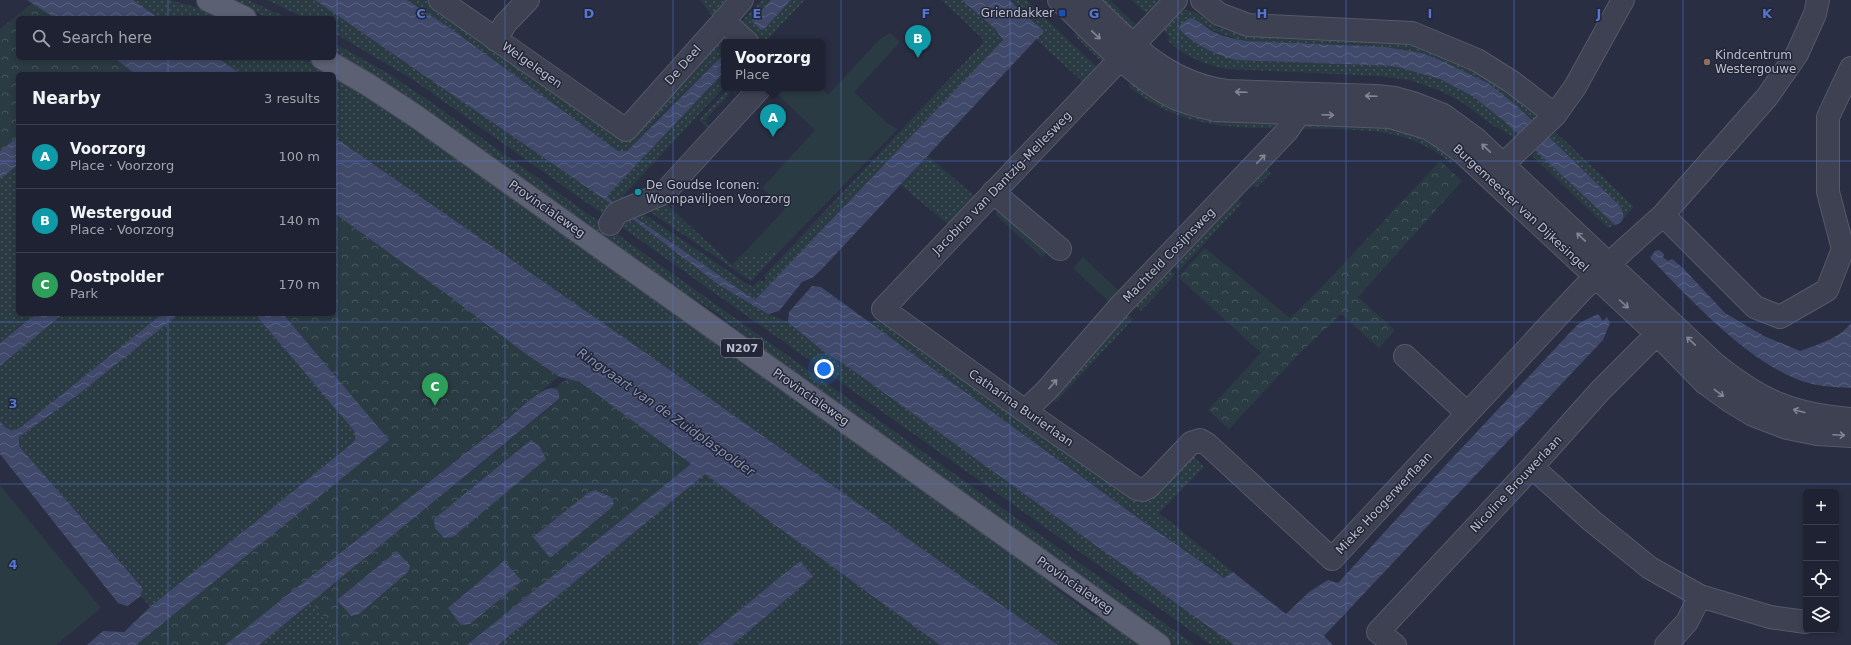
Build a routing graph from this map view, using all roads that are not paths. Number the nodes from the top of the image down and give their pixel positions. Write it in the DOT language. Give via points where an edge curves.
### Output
graph roads {
  1 [pos="208,0"];
  2 [pos="440,0"];
  3 [pos="528,0"];
  4 [pos="742,0"];
  5 [pos="1059,0"];
  6 [pos="1086,0"];
  7 [pos="1176,0"];
  8 [pos="1202,0"];
  9 [pos="1623,0"];
  10 [pos="1818,0"];
  11 [pos="241,16"];
  12 [pos="723,20"];
  13 [pos="744,39"];
  14 [pos="496,40"];
  15 [pos="1127,51"];
  16 [pos="325,60"];
  17 [pos="1851,68"];
  18 [pos="757,91"];
  19 [pos="1299,104"];
  20 [pos="1555,115"];
  21 [pos="626,130"];
  22 [pos="1497,171"];
  23 [pos="993,192"];
  24 [pos="1664,216"];
  25 [pos="610,224"];
  26 [pos="1060,249"];
  27 [pos="1602,271"];
  28 [pos="883,309"];
  29 [pos="1663,327"];
  30 [pos="1405,356"];
  31 [pos="1025,411"];
  32 [pos="1468,413"];
  33 [pos="1851,419"];
  34 [pos="1851,436"];
  35 [pos="1532,467"];
  36 [pos="1160,475"];
  37 [pos="1700,596"];
  38 [pos="1803,622"];
  39 [pos="1159,645"];
  40 [pos="1395,645"];
  41 [pos="1666,645"];
  1 -- 11 [label="main road"];
  2 -- 14 [label="street, Welgelegen"];
  3 -- 14 [label="street" via="505,24"];
  4 -- 12 [label="street, De Deel"];
  5 -- 15 [label="street, Burgemeester van Dijkesingel, one-way"];
  6 -- 15 [label="street, Burgemeester van Dijkesingel"];
  7 -- 15 [label="street, Jacobina van Dantzig-Mellesweg"];
  8 -- 20 [label="street" via="1219,14 1248,26 1412,33 1476,60 1512,82"];
  9 -- 20 [label="street" via="1575,87"];
  10 -- 24 [label="street, Mieke Hoogerwerflaan" via="1815,14 1797,54 1767,98"];
  12 -- 13 [label="street"];
  12 -- 21 [label="street, De Deel"];
  14 -- 21 [label="street, Welgelegen"];
  15 -- 19 [label="street, Burgemeester van Dijkesingel" via="1180,78 1209,88"];
  15 -- 23 [label="street, Jacobina van Dantzig-Mellesweg"];
  16 -- 39 [label="main road, Provincialeweg / N207" via="367,84 423,122"];
  17 -- 24 [label="street" via="1828,118 1828,192 1843,249 1827,290 1780,317 1755,307"];
  18 -- 25 [label="street" via="701,158 671,188 618,214"];
  19 -- 22 [label="street, Burgemeester van Dijkesingel" via="1408,121 1442,136 1463,152"];
  31 -- 19 [label="street, Machteld Cosijnsweg, one-way" via="1047,390 1121,305 1274,146 1287,131"];
  20 -- 22 [label="street"];
  22 -- 27 [label="street, Burgemeester van Dijkesingel"];
  23 -- 26 [label="street"];
  23 -- 28 [label="street, Jacobina van Dantzig-Mellesweg"];
  24 -- 27 [label="street, Mieke Hoogerwerflaan"];
  27 -- 29 [label="street, Burgemeester van Dijkesingel"];
  27 -- 32 [label="street, Mieke Hoogerwerflaan"];
  28 -- 31 [label="street, Catharina Burierlaan"];
  33 -- 29 [label="street, Burgemeester van Dijkesingel, one-way" via="1795,410 1755,393 1739,384"];
  29 -- 34 [label="street, Burgemeester van Dijkesingel, one-way" via="1705,382 1753,415 1787,428 1817,434"];
  29 -- 35 [label="street, Nicoline Brouwerlaan" via="1600,391"];
  30 -- 32 [label="street"];
  31 -- 36 [label="street, Catharina Burierlaan" via="1137,489 1149,487"];
  32 -- 36 [label="street, Mieke Hoogerwerflaan" via="1332,559 1208,444 1203,432"];
  35 -- 37 [label="street" via="1592,521 1650,568"];
  35 -- 40 [label="street, Nicoline Brouwerlaan" via="1378,632"];
  37 -- 38 [label="street" via="1770,617"];
  37 -- 41 [label="street" via="1687,622"];
}
